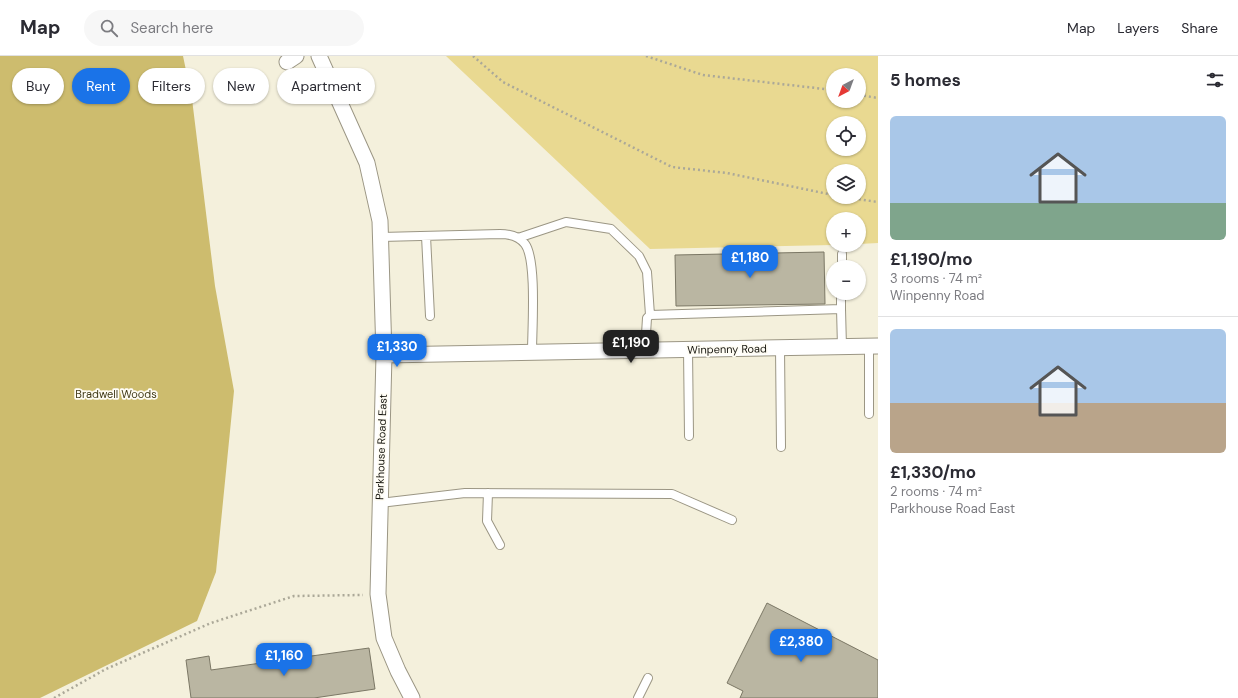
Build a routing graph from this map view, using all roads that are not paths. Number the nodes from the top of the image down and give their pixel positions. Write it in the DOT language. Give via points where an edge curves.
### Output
graph roads {
  1 [pos="319,56"];
  2 [pos="426,236"];
  3 [pos="381,237"];
  4 [pos="518,238"];
  5 [pos="842,254"];
  6 [pos="842,260"];
  7 [pos="841,300"];
  8 [pos="841,308"];
  9 [pos="650,315"];
  10 [pos="430,316"];
  11 [pos="873,346"];
  12 [pos="842,347"];
  13 [pos="780,348"];
  14 [pos="688,349"];
  15 [pos="644,350"];
  16 [pos="532,352"];
  17 [pos="384,355"];
  18 [pos="869,414"];
  19 [pos="689,436"];
  20 [pos="781,447"];
  21 [pos="488,493"];
  22 [pos="380,503"];
  23 [pos="732,520"];
  24 [pos="500,545"];
  25 [pos="648,678"];
  26 [pos="412,698"];
  27 [pos="638,698"];
  1 -- 3 [label="street, Parkhouse Road East" via="367,163"];
  2 -- 3 [label="lane"];
  2 -- 4 [label="lane" via="510,234"];
  2 -- 10 [label="lane"];
  3 -- 17 [label="street, Parkhouse Road East"];
  4 -- 9 [label="lane" via="566,222 610,229 638,256 648,272"];
  4 -- 16 [label="lane" via="524,243 531,260"];
  5 -- 6 [label="lane"];
  7 -- 8 [label="lane"];
  8 -- 9 [label="lane"];
  8 -- 12 [label="lane"];
  9 -- 15 [label="lane" via="645,327"];
  11 -- 12 [label="street, Winpenny Road"];
  11 -- 18 [label="lane"];
  12 -- 13 [label="street, Winpenny Road"];
  13 -- 14 [label="street, Winpenny Road"];
  13 -- 20 [label="lane"];
  14 -- 15 [label="street, Winpenny Road"];
  14 -- 19 [label="lane"];
  15 -- 16 [label="street, Winpenny Road"];
  16 -- 17 [label="street, Winpenny Road"];
  17 -- 22 [label="street, Parkhouse Road East"];
  21 -- 22 [label="lane" via="465,493"];
  21 -- 23 [label="lane" via="672,494"];
  21 -- 24 [label="lane" via="487,521"];
  22 -- 26 [label="street, Parkhouse Road East" via="378,594 384,638"];
  25 -- 27 [label="lane"];
}
